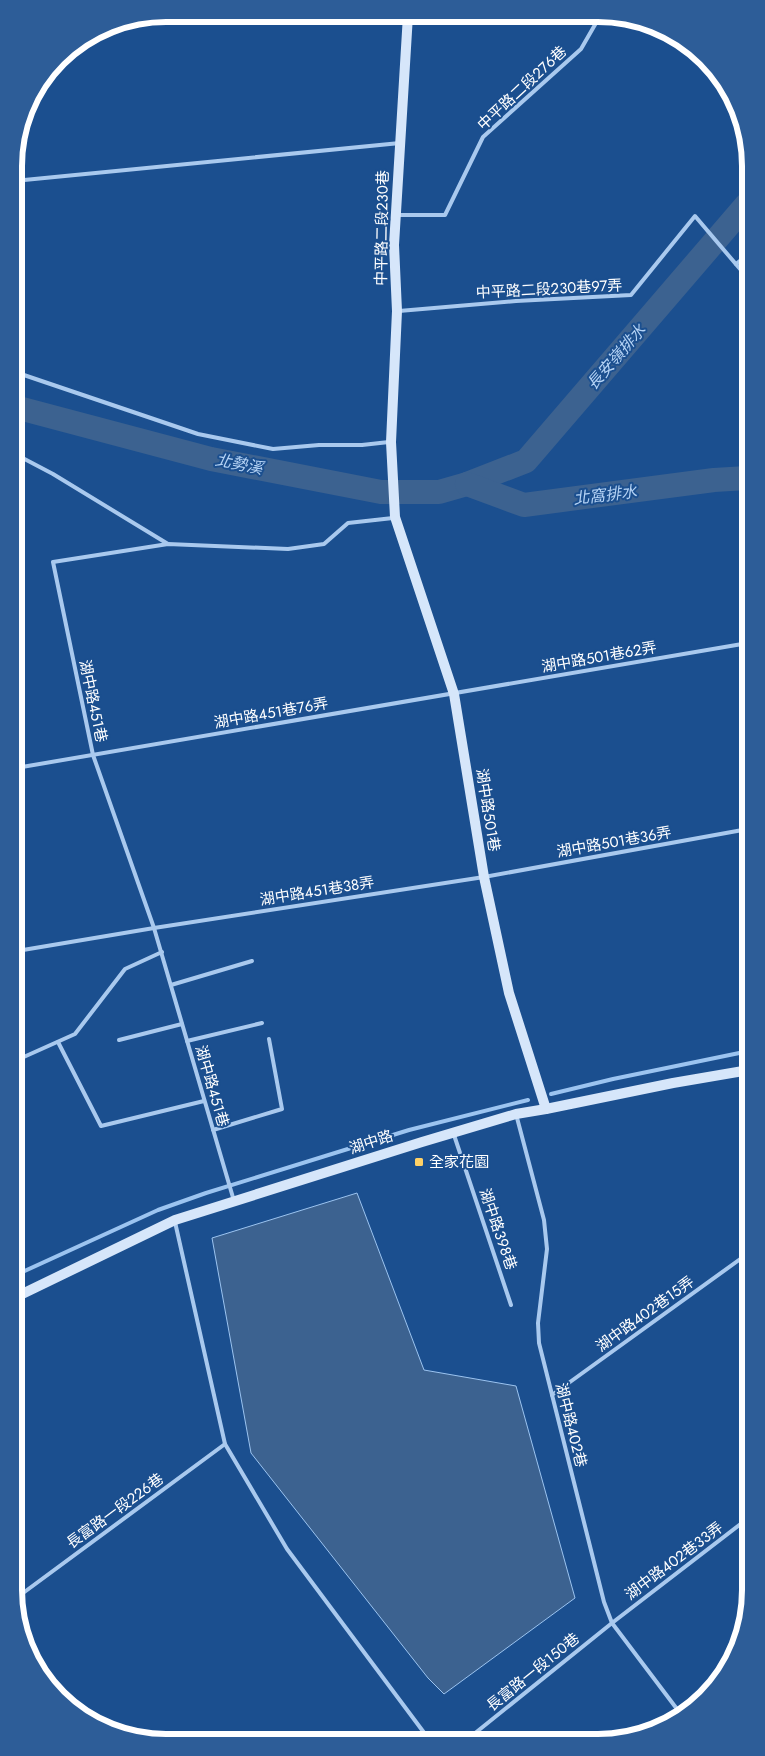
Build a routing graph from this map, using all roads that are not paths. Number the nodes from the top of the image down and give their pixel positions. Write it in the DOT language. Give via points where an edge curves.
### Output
graph roads {
  1 [pos="408,22"];
  2 [pos="597,22"];
  3 [pos="400,143"];
  4 [pos="23,181"];
  5 [pos="396,215"];
  6 [pos="742,259"];
  7 [pos="736,264"];
  8 [pos="742,271"];
  9 [pos="397,311"];
  10 [pos="23,375"];
  11 [pos="391,442"];
  12 [pos="23,458"];
  13 [pos="395,517"];
  14 [pos="168,544"];
  15 [pos="742,645"];
  16 [pos="454,694"];
  17 [pos="93,755"];
  18 [pos="23,767"];
  19 [pos="742,830"];
  20 [pos="484,878"];
  21 [pos="154,928"];
  22 [pos="22,950"];
  23 [pos="162,952"];
  24 [pos="252,961"];
  25 [pos="171,985"];
  26 [pos="182,1024"];
  27 [pos="262,1024"];
  28 [pos="269,1039"];
  29 [pos="119,1040"];
  30 [pos="187,1041"];
  31 [pos="58,1042"];
  32 [pos="22,1058"];
  33 [pos="742,1071"];
  34 [pos="204,1101"];
  35 [pos="546,1110"];
  36 [pos="516,1114"];
  37 [pos="213,1130"];
  38 [pos="453,1132"];
  39 [pos="234,1202"];
  40 [pos="175,1220"];
  41 [pos="742,1258"];
  42 [pos="22,1294"];
  43 [pos="511,1305"];
  44 [pos="552,1395"];
  45 [pos="225,1444"];
  46 [pos="742,1523"];
  47 [pos="22,1593"];
  48 [pos="612,1623"];
  49 [pos="678,1710"];
  50 [pos="425,1734"];
  51 [pos="475,1734"];
  1 -- 3 [label="street, 中平路二段230巷"];
  2 -- 5 [label="lane, 中平路二段276巷" via="581,49 483,137 444,215"];
  3 -- 4 [label="lane"];
  3 -- 5 [label="street, 中平路二段230巷"];
  5 -- 9 [label="street, 中平路二段230巷"];
  6 -- 7 [label="lane"];
  7 -- 8 [label="lane"];
  7 -- 9 [label="lane, 中平路二段230巷97弄" via="696,216 631,295"];
  9 -- 11 [label="street, 中平路二段230巷"];
  10 -- 11 [label="lane" via="198,434 273,449"];
  11 -- 13 [label="street, 中平路二段230巷"];
  12 -- 14 [label="lane"];
  13 -- 14 [label="lane, 湖中路451巷" via="348,523 324,544 288,549"];
  13 -- 16 [label="street, 湖中路501巷"];
  14 -- 17 [label="lane, 湖中路451巷" via="53,562"];
  15 -- 16 [label="lane, 湖中路501巷62弄"];
  16 -- 17 [label="lane, 湖中路451巷76弄"];
  16 -- 20 [label="street, 湖中路501巷"];
  17 -- 18 [label="lane, 湖中路451巷76弄"];
  17 -- 21 [label="lane, 湖中路451巷"];
  19 -- 20 [label="lane, 湖中路501巷36弄"];
  20 -- 21 [label="lane, 湖中路451巷38弄"];
  20 -- 35 [label="street, 湖中路501巷" via="509,993"];
  21 -- 22 [label="lane, 湖中路451巷38弄"];
  21 -- 23 [label="lane, 湖中路451巷"];
  23 -- 25 [label="lane, 湖中路451巷"];
  23 -- 31 [label="lane" via="125,969 75,1034"];
  24 -- 25 [label="lane"];
  25 -- 26 [label="lane, 湖中路451巷"];
  26 -- 29 [label="lane"];
  26 -- 30 [label="lane, 湖中路451巷"];
  27 -- 30 [label="lane"];
  28 -- 37 [label="lane" via="282,1109"];
  30 -- 34 [label="lane, 湖中路451巷"];
  31 -- 32 [label="lane"];
  31 -- 34 [label="lane" via="101,1126"];
  33 -- 35 [label="street, 湖中路"];
  34 -- 37 [label="lane, 湖中路451巷"];
  35 -- 36 [label="street, 湖中路"];
  36 -- 38 [label="street, 湖中路"];
  36 -- 44 [label="lane, 湖中路402巷" via="544,1220 547,1249 538,1323 539,1343"];
  37 -- 39 [label="lane, 湖中路451巷"];
  38 -- 39 [label="street, 湖中路"];
  38 -- 43 [label="lane, 湖中路398巷"];
  39 -- 40 [label="street, 湖中路"];
  40 -- 42 [label="street, 湖中路"];
  40 -- 45 [label="lane"];
  41 -- 44 [label="lane, 湖中路402巷15弄"];
  44 -- 48 [label="lane, 湖中路402巷"];
  45 -- 47 [label="lane, 長富路一段226巷"];
  45 -- 50 [label="lane" via="287,1549"];
  46 -- 48 [label="lane, 湖中路402巷33弄"];
  48 -- 49 [label="lane, 湖中路402巷"];
  48 -- 51 [label="lane, 長富路一段150巷"];
}
